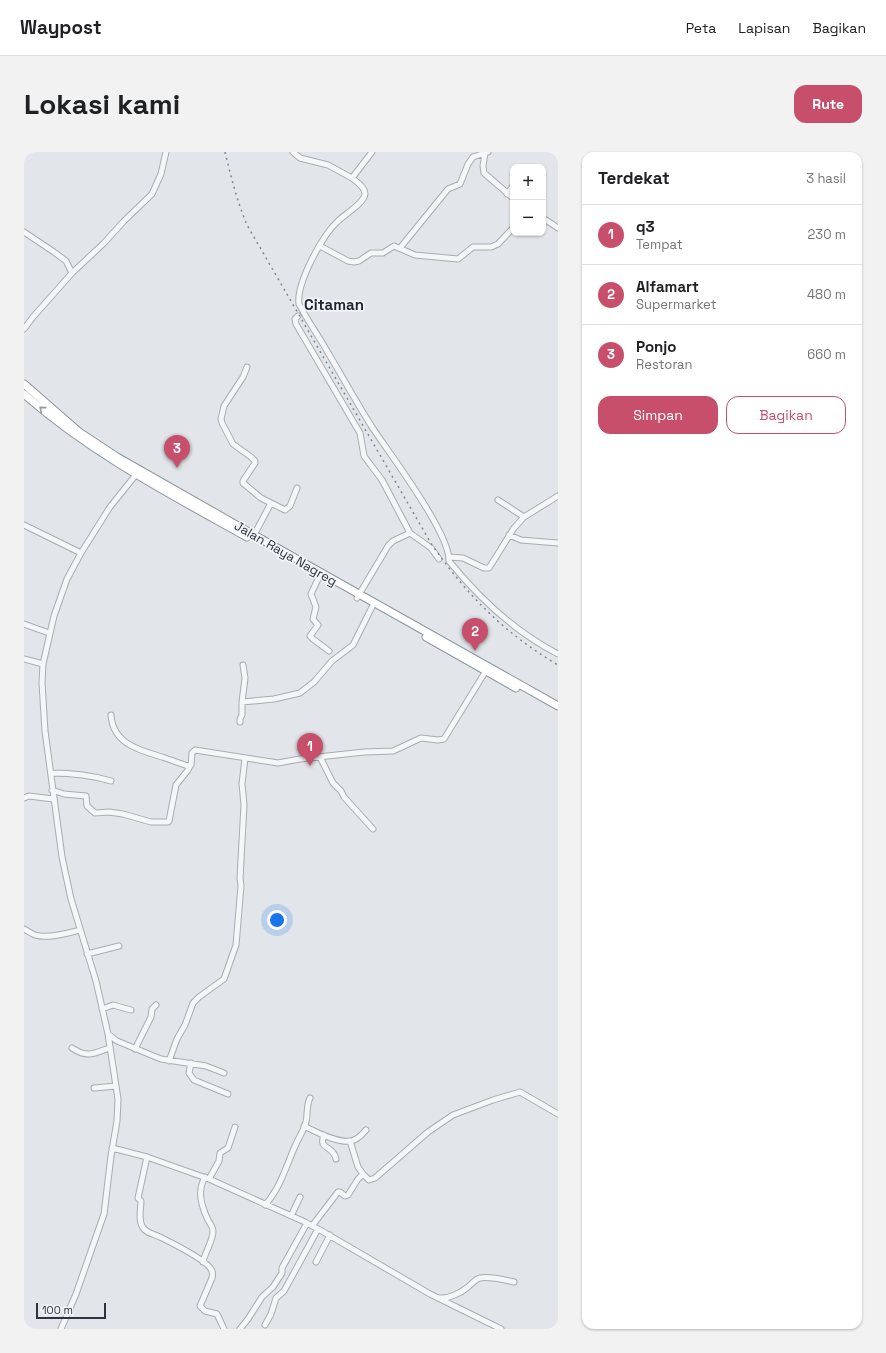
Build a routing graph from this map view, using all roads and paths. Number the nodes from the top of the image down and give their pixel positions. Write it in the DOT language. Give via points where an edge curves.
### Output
graph roads {
  1 [pos="166,152"];
  2 [pos="293,152"];
  3 [pos="372,152"];
  4 [pos="486,153"];
  5 [pos="352,178"];
  6 [pos="510,190"];
  7 [pos="507,194"];
  8 [pos="510,196"];
  9 [pos="546,220"];
  10 [pos="558,228"];
  11 [pos="510,231"];
  12 [pos="24,232"];
  13 [pos="319,247"];
  14 [pos="400,248"];
  15 [pos="72,273"];
  16 [pos="301,312"];
  17 [pos="24,329"];
  18 [pos="247,367"];
  19 [pos="24,384"];
  20 [pos="24,394"];
  21 [pos="138,472"];
  22 [pos="297,488"];
  23 [pos="558,496"];
  24 [pos="498,500"];
  25 [pos="271,504"];
  26 [pos="524,517"];
  27 [pos="24,525"];
  28 [pos="410,533"];
  29 [pos="254,535"];
  30 [pos="509,535"];
  31 [pos="558,543"];
  32 [pos="81,553"];
  33 [pos="449,557"];
  34 [pos="439,559"];
  35 [pos="318,577"];
  36 [pos="358,596"];
  37 [pos="372,607"];
  38 [pos="24,624"];
  39 [pos="50,633"];
  40 [pos="329,651"];
  41 [pos="558,654"];
  42 [pos="24,659"];
  43 [pos="43,664"];
  44 [pos="243,665"];
  45 [pos="487,669"];
  46 [pos="242,702"];
  47 [pos="558,706"];
  48 [pos="558,712"];
  49 [pos="111,715"];
  50 [pos="240,722"];
  51 [pos="320,757"];
  52 [pos="245,758"];
  53 [pos="190,766"];
  54 [pos="51,773"];
  55 [pos="112,780"];
  56 [pos="52,790"];
  57 [pos="24,797"];
  58 [pos="53,799"];
  59 [pos="373,829"];
  60 [pos="24,929"];
  61 [pos="80,930"];
  62 [pos="119,946"];
  63 [pos="88,954"];
  64 [pos="156,1005"];
  65 [pos="102,1008"];
  66 [pos="131,1010"];
  67 [pos="108,1034"];
  68 [pos="72,1048"];
  69 [pos="109,1048"];
  70 [pos="135,1049"];
  71 [pos="169,1061"];
  72 [pos="191,1063"];
  73 [pos="224,1073"];
  74 [pos="116,1086"];
  75 [pos="94,1088"];
  76 [pos="228,1094"];
  77 [pos="310,1098"];
  78 [pos="558,1114"];
  79 [pos="304,1126"];
  80 [pos="235,1127"];
  81 [pos="366,1130"];
  82 [pos="324,1135"];
  83 [pos="350,1141"];
  84 [pos="112,1148"];
  85 [pos="147,1157"];
  86 [pos="336,1159"];
  87 [pos="364,1174"];
  88 [pos="207,1178"];
  89 [pos="300,1197"];
  90 [pos="265,1205"];
  91 [pos="291,1216"];
  92 [pos="310,1225"];
  93 [pos="318,1229"];
  94 [pos="330,1235"];
  95 [pos="204,1262"];
  96 [pos="316,1262"];
  97 [pos="514,1282"];
  98 [pos="438,1298"];
  99 [pos="265,1325"];
  100 [pos="61,1329"];
  101 [pos="224,1329"];
  102 [pos="240,1329"];
  103 [pos="501,1329"];
  1 -- 15 [label="street" via="161,174 152,194"];
  2 -- 5 [label="street" via="300,158 328,165"];
  3 -- 5 [label="street"];
  4 -- 7 [label="street" via="484,174"];
  4 -- 14 [label="street" via="473,157 460,184 448,189"];
  5 -- 13 [label="street" via="363,188 364,198 336,222"];
  6 -- 7 [label="street"];
  7 -- 8 [label="street"];
  9 -- 10 [label="street"];
  11 -- 14 [label="street" via="498,244 491,247 473,247 458,259 415,255"];
  12 -- 15 [label="street" via="66,261"];
  13 -- 14 [label="street" via="354,262 393,246"];
  13 -- 16 [label="street" via="306,272 299,298"];
  15 -- 17 [label="street"];
  16 -- 28 [label="street" via="295,319 296,324 357,428 364,456 382,480"];
  16 -- 33 [label="street" via="428,513"];
  18 -- 25 [label="street" via="224,406 221,422 233,444 255,461 243,484"];
  19 -- 21 [label="highway, Jalan Raya Nagreg" via="79,432"];
  21 -- 20 [label="highway, Jalan Raya Nagreg, one-way" via="77,437"];
  21 -- 29 [label="highway, Jalan Raya Nagreg"];
  21 -- 32 [label="street" via="110,507"];
  21 -- 35 [label="highway, Jalan Raya Nagreg"];
  22 -- 25 [label="street" via="288,509 284,510"];
  23 -- 26 [label="street"];
  24 -- 26 [label="street"];
  25 -- 29 [label="street"];
  26 -- 30 [label="street"];
  27 -- 32 [label="street"];
  28 -- 34 [label="street" via="431,548"];
  28 -- 36 [label="street" via="388,546"];
  29 -- 36 [label="highway, Jalan Raya Nagreg"];
  30 -- 31 [label="street" via="521,540"];
  30 -- 33 [label="street" via="489,568 463,558"];
  32 -- 39 [label="street" via="63,587"];
  33 -- 41 [label="street" via="449,561 469,586 495,610 531,638"];
  35 -- 36 [label="highway, Jalan Raya Nagreg"];
  35 -- 40 [label="street" via="311,594 316,607 313,619 318,624 310,636"];
  36 -- 37 [label="highway, Jalan Raya Nagreg"];
  36 -- 45 [label="highway, Jalan Raya Nagreg"];
  37 -- 45 [label="highway, Jalan Raya Nagreg"];
  37 -- 46 [label="street" via="352,645 300,693"];
  38 -- 39 [label="street"];
  39 -- 43 [label="street"];
  42 -- 43 [label="street"];
  43 -- 54 [label="street" via="44,720"];
  44 -- 46 [label="street" via="245,678"];
  45 -- 47 [label="highway, Jalan Raya Nagreg"];
  45 -- 48 [label="highway, Jalan Raya Nagreg"];
  45 -- 51 [label="street" via="444,739 421,738 393,751"];
  46 -- 50 [label="street"];
  49 -- 53 [label="street" via="113,728 123,740 141,752"];
  51 -- 52 [label="street" via="278,763"];
  51 -- 59 [label="street" via="344,798"];
  52 -- 53 [label="street" via="194,750"];
  52 -- 71 [label="street" via="242,784 244,805 241,886 236,944 223,981 193,1002"];
  53 -- 56 [label="street" via="176,785 167,823 151,822 110,812 95,813 86,805 86,796"];
  54 -- 55 [label="street"];
  54 -- 56 [label="street"];
  56 -- 58 [label="street"];
  57 -- 58 [label="street"];
  58 -- 61 [label="street" via="64,869"];
  60 -- 61 [label="street" via="37,936"];
  61 -- 63 [label="street"];
  62 -- 63 [label="street"];
  63 -- 65 [label="street"];
  64 -- 70 [label="street"];
  65 -- 66 [label="street" via="113,1005"];
  65 -- 67 [label="street"];
  67 -- 69 [label="street"];
  67 -- 70 [label="street" via="114,1040"];
  68 -- 69 [label="street" via="84,1055"];
  69 -- 74 [label="street"];
  70 -- 71 [label="street"];
  71 -- 72 [label="street"];
  72 -- 73 [label="street"];
  72 -- 76 [label="street" via="189,1074 194,1080"];
  74 -- 75 [label="street"];
  74 -- 84 [label="street" via="117,1112"];
  77 -- 79 [label="street"];
  78 -- 87 [label="street" via="522,1093 508,1095 453,1114 375,1178 369,1180"];
  79 -- 82 [label="street"];
  79 -- 90 [label="street" via="278,1189"];
  80 -- 88 [label="street" via="228,1148 220,1153"];
  81 -- 83 [label="street"];
  82 -- 83 [label="street"];
  82 -- 86 [label="street" via="323,1144 331,1150"];
  83 -- 87 [label="street" via="358,1167"];
  84 -- 85 [label="street"];
  84 -- 100 [label="street" via="104,1214"];
  85 -- 88 [label="street"];
  85 -- 95 [label="street" via="138,1198 141,1201 142,1225 147,1232"];
  87 -- 92 [label="street" via="348,1195 338,1192"];
  88 -- 90 [label="street"];
  88 -- 95 [label="street" via="200,1190 200,1196 213,1232"];
  89 -- 91 [label="street"];
  90 -- 91 [label="street"];
  91 -- 92 [label="street"];
  92 -- 93 [label="street"];
  92 -- 102 [label="street" via="282,1268 282,1273"];
  93 -- 94 [label="street"];
  93 -- 99 [label="street" via="284,1291 276,1298"];
  94 -- 96 [label="street"];
  94 -- 98 [label="street"];
  95 -- 101 [label="street" via="213,1273 200,1306 205,1311 217,1314"];
  97 -- 98 [label="street" via="481,1277 460,1292"];
  98 -- 103 [label="street"];
}
